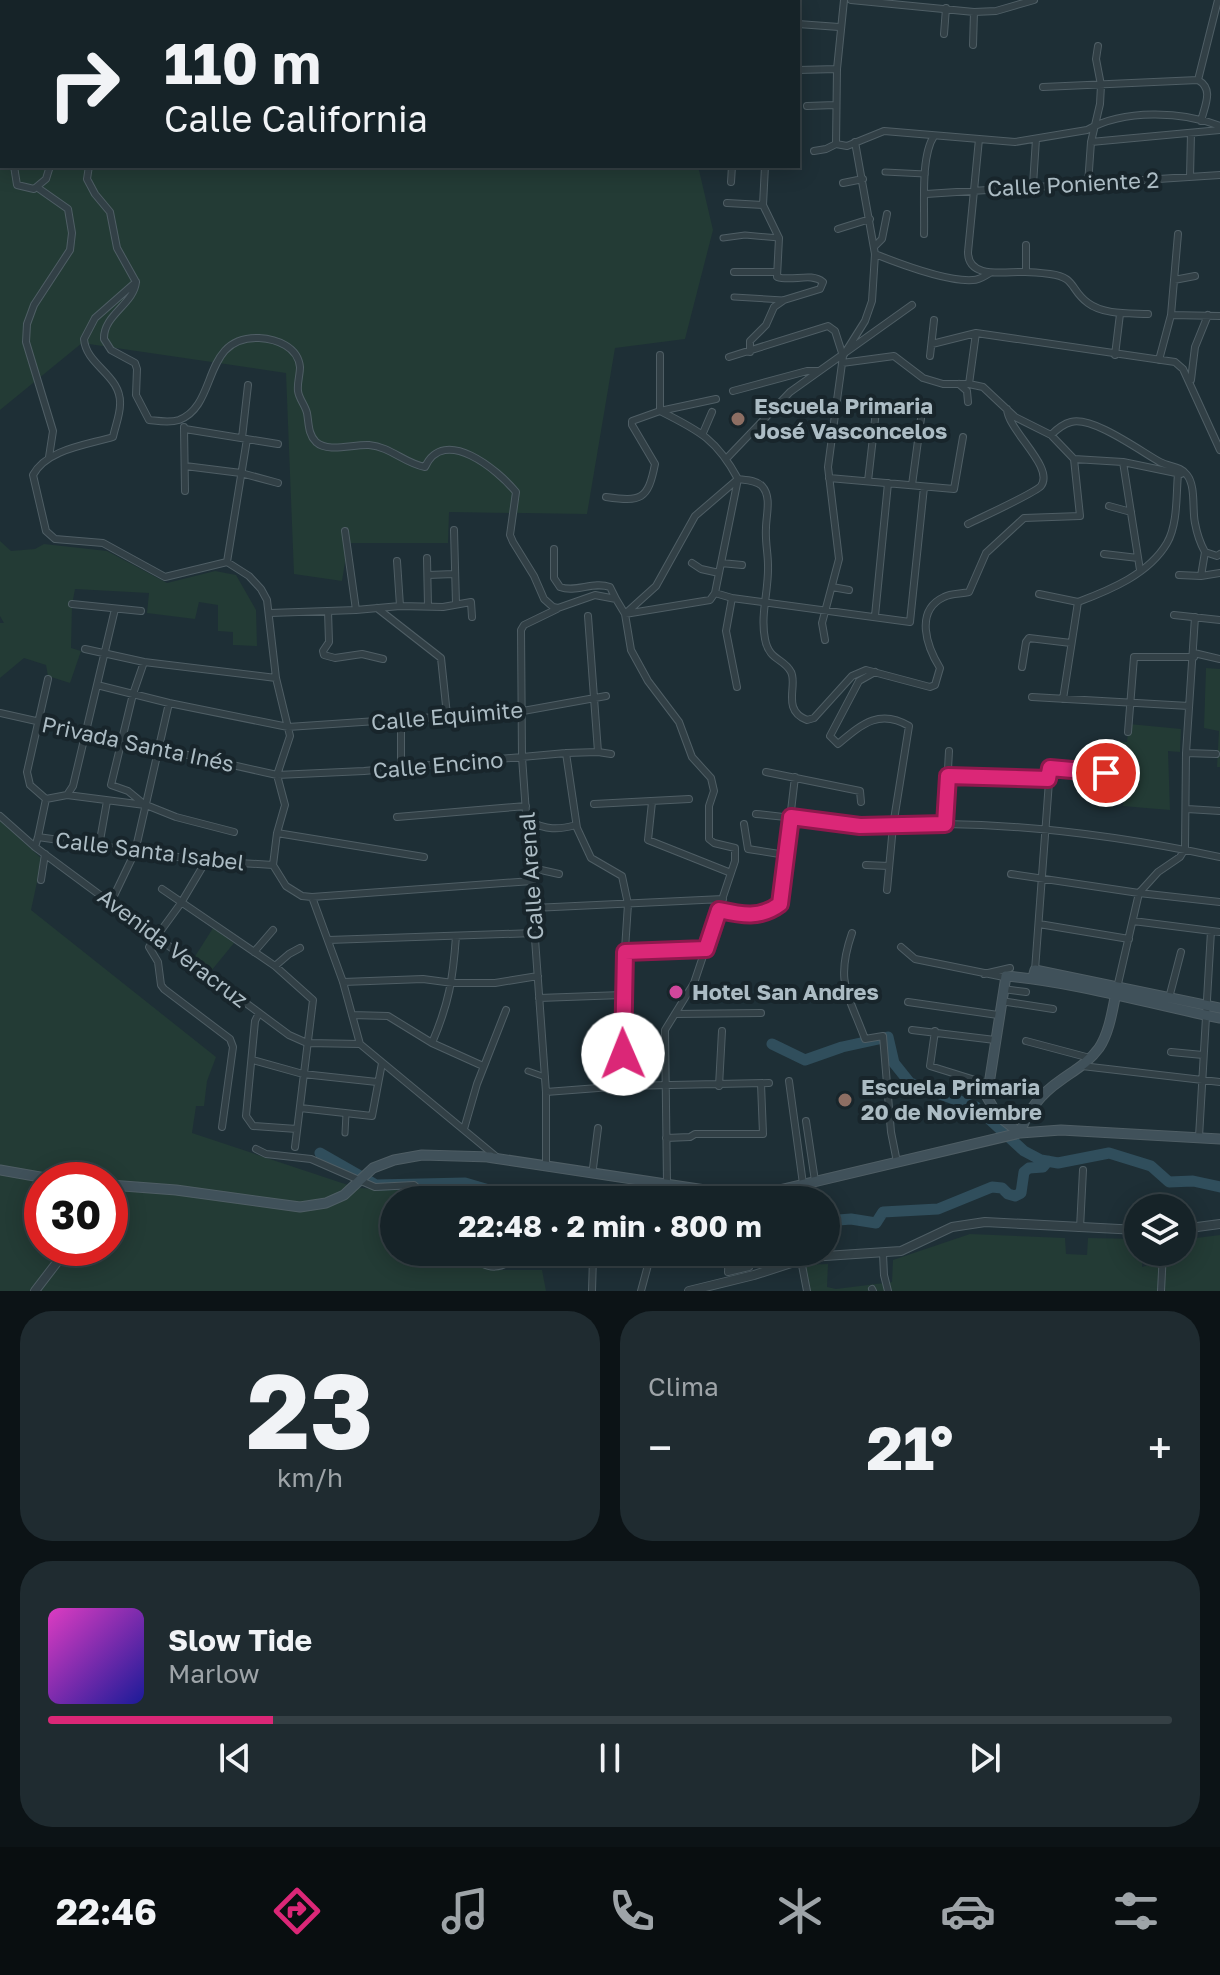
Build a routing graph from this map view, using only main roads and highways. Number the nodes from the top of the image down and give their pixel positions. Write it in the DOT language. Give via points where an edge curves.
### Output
graph roads {
  1 [pos="1116,992"];
  2 [pos="1220,1008"];
  3 [pos="1206,1010"];
  4 [pos="1220,1018"];
  5 [pos="1020,1133"];
  6 [pos="1220,1139"];
  7 [pos="546,1164"];
  8 [pos="0,1170"];
  9 [pos="24,1174"];
  10 [pos="667,1180"];
  11 [pos="694,1186"];
  12 [pos="794,1186"];
  13 [pos="128,1187"];
  1 -- 3 [label="main road"];
  1 -- 3 [label="main road" via="1169,998"];
  1 -- 5 [label="main road" via="1101,1045 1027,1113"];
  1 -- 5 [label="main road" via="1007,972 987,1097 993,1111"];
  2 -- 3 [label="main road"];
  3 -- 4 [label="main road"];
  5 -- 6 [label="main road" via="1061,1130"];
  5 -- 12 [label="main road"];
  7 -- 10 [label="main road"];
  7 -- 10 [label="main road"];
  7 -- 13 [label="main road" via="422,1155 394,1160 326,1203 300,1207"];
  8 -- 9 [label="main road"];
  10 -- 11 [label="main road"];
}
